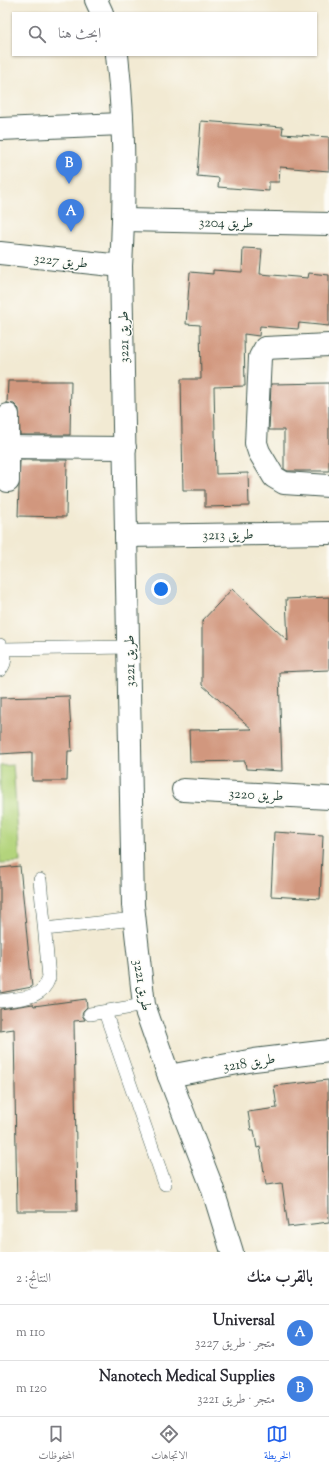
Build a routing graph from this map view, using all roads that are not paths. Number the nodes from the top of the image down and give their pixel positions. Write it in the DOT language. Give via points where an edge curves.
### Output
graph roads {
  1 [pos="96,0"];
  2 [pos="114,0"];
  3 [pos="102,12"];
  4 [pos="114,12"];
  5 [pos="117,56"];
  6 [pos="122,124"];
  7 [pos="0,129"];
  8 [pos="124,220"];
  9 [pos="329,224"];
  10 [pos="0,254"];
  11 [pos="122,266"];
  12 [pos="329,345"];
  13 [pos="8,415"];
  14 [pos="4,447"];
  15 [pos="125,448"];
  16 [pos="8,481"];
  17 [pos="329,486"];
  18 [pos="329,533"];
  19 [pos="126,536"];
  20 [pos="1,647"];
  21 [pos="130,647"];
  22 [pos="0,670"];
  23 [pos="183,790"];
  24 [pos="329,798"];
  25 [pos="40,880"];
  26 [pos="134,919"];
  27 [pos="45,929"];
  28 [pos="0,1001"];
  29 [pos="144,1005"];
  30 [pos="105,1012"];
  31 [pos="90,1014"];
  32 [pos="329,1051"];
  33 [pos="169,1076"];
  34 [pos="165,1184"];
  35 [pos="232,1252"];
  1 -- 3 [label="street"];
  2 -- 4 [label="street"];
  5 -- 6 [label="street, طريق 3221"];
  6 -- 7 [label="street"];
  6 -- 8 [label="street, طريق 3221"];
  8 -- 9 [label="street, طريق 3204"];
  8 -- 11 [label="street, طريق 3221"];
  10 -- 11 [label="street, طريق 3227"];
  11 -- 15 [label="street, طريق 3221"];
  12 -- 17 [label="street" via="265,348 262,352 256,443 274,477 284,483"];
  13 -- 14 [label="street"];
  14 -- 15 [label="street"];
  14 -- 16 [label="street"];
  15 -- 19 [label="street, طريق 3221"];
  18 -- 19 [label="street, طريق 3213"];
  19 -- 21 [label="street, طريق 3221"];
  20 -- 21 [label="lane"];
  20 -- 22 [label="lane" via="5,662"];
  21 -- 26 [label="street, طريق 3221"];
  23 -- 24 [label="street, طريق 3220"];
  25 -- 27 [label="lane"];
  26 -- 27 [label="lane"];
  26 -- 29 [label="street, طريق 3221"];
  27 -- 28 [label="lane" via="49,978 43,990 38,994"];
  29 -- 30 [label="lane"];
  29 -- 33 [label="street, طريق 3221"];
  30 -- 31 [label="lane"];
  30 -- 34 [label="lane"];
  32 -- 33 [label="street, طريق 3218" via="254,1060"];
  33 -- 35 [label="street, طريق 3221" via="212,1187"];
}
